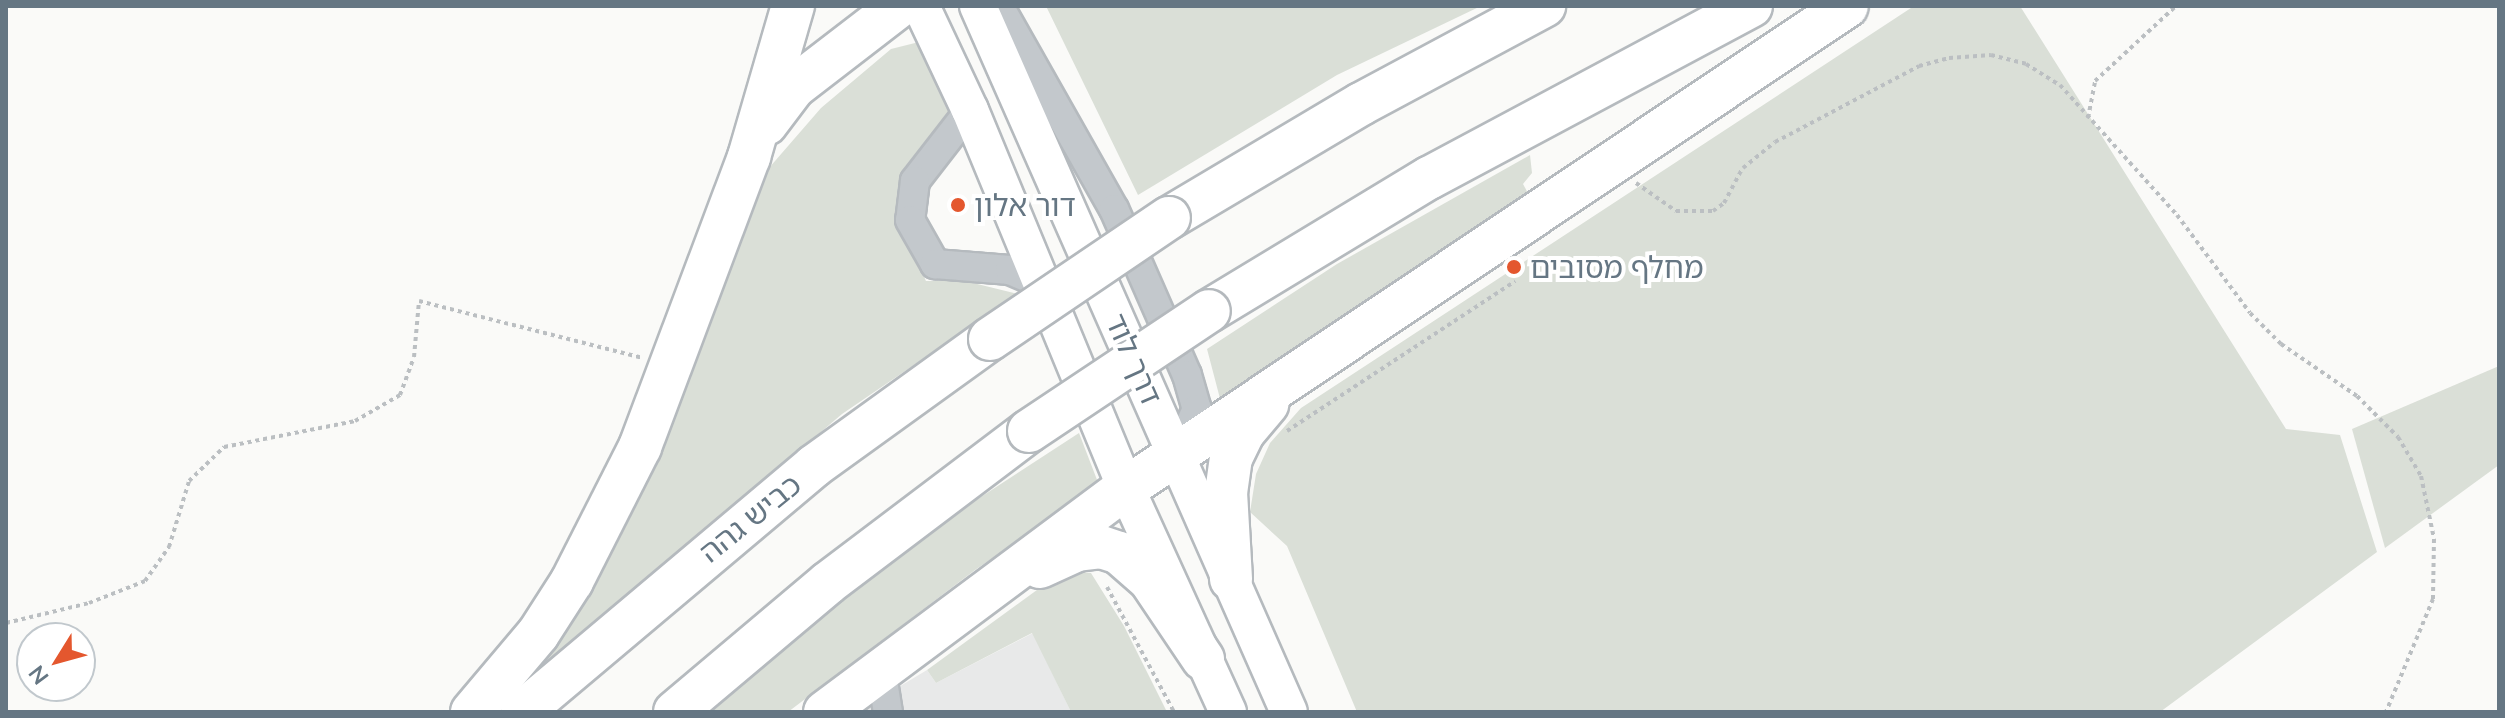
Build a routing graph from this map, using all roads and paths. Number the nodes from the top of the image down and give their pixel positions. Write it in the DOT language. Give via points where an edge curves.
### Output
graph roads {
  1 [pos="793,6"];
  2 [pos="899,6"];
  3 [pos="921,6"];
  4 [pos="978,6"];
  5 [pos="999,6"];
  6 [pos="1544,6"];
  7 [pos="1751,6"];
  8 [pos="1847,6"];
  9 [pos="2176,6"];
  10 [pos="970,110"];
  11 [pos="2088,118"];
  12 [pos="749,157"];
  13 [pos="1618,161"];
  14 [pos="1515,281"];
  15 [pos="1041,283"];
  16 [pos="669,367"];
  17 [pos="1288,384"];
  18 [pos="1275,440"];
  19 [pos="1176,454"];
  20 [pos="1126,488"];
  21 [pos="1231,579"];
  22 [pos="6,623"];
  23 [pos="1203,659"];
  24 [pos="886,697"];
  25 [pos="472,712"];
  26 [pos="522,712"];
  27 [pos="675,712"];
  28 [pos="825,712"];
  29 [pos="833,712"];
  30 [pos="1228,712"];
  31 [pos="1289,712"];
  32 [pos="2386,712"];
  1 -- 12 [label="highway"];
  2 -- 12 [label="highway" via="794,87"];
  3 -- 10 [label="main road, דרך לוד"];
  4 -- 19 [label="main road, דרך לוד"];
  5 -- 19 [label="lane" via="1114,209 1187,375 1197,409"];
  6 -- 26 [label="highway, כביש גהה, bridge" via="1361,104 1169,218 990,339 814,466"];
  7 -- 27 [label="highway, bridge" via="1429,178 1209,311 1029,431 828,583"];
  8 -- 13 [label="highway"];
  9 -- 11 [label="path" via="2095,81"];
  10 -- 15 [label="main road, דרך לוד"];
  10 -- 15 [label="lane" via="915,181 910,220 935,264 1010,270"];
  11 -- 13 [label="path" via="2060,85 2026,64 1991,55 1949,58 1907,71 1775,142 1743,168 1724,203 1713,211 1676,211 1641,189"];
  11 -- 32 [label="path" via="2177,215 2250,313 2281,344 2357,396 2398,437 2421,476 2434,539 2433,599"];
  12 -- 16 [label="highway"];
  13 -- 17 [label="highway"];
  14 -- 18 [label="path"];
  15 -- 20 [label="main road, דרך לוד"];
  16 -- 22 [label="path" via="419,301 414,357 400,395 355,421 224,447 189,481 169,547 145,581 89,603"];
  16 -- 25 [label="highway" via="640,447 572,581 538,634"];
  17 -- 19 [label="highway"];
  17 -- 21 [label="highway" via="1255,415 1231,458 1226,493"];
  19 -- 20 [label="highway"];
  19 -- 21 [label="main road, דרך לוד"];
  20 -- 23 [label="main road, דרך לוד"];
  20 -- 28 [label="highway"];
  21 -- 31 [label="main road, דרך לוד"];
  23 -- 24 [label="highway" via="1150,580 1119,553 1101,547 1048,561"];
  23 -- 30 [label="main road, דרך לוד"];
  24 -- 29 [label="highway"];
}
